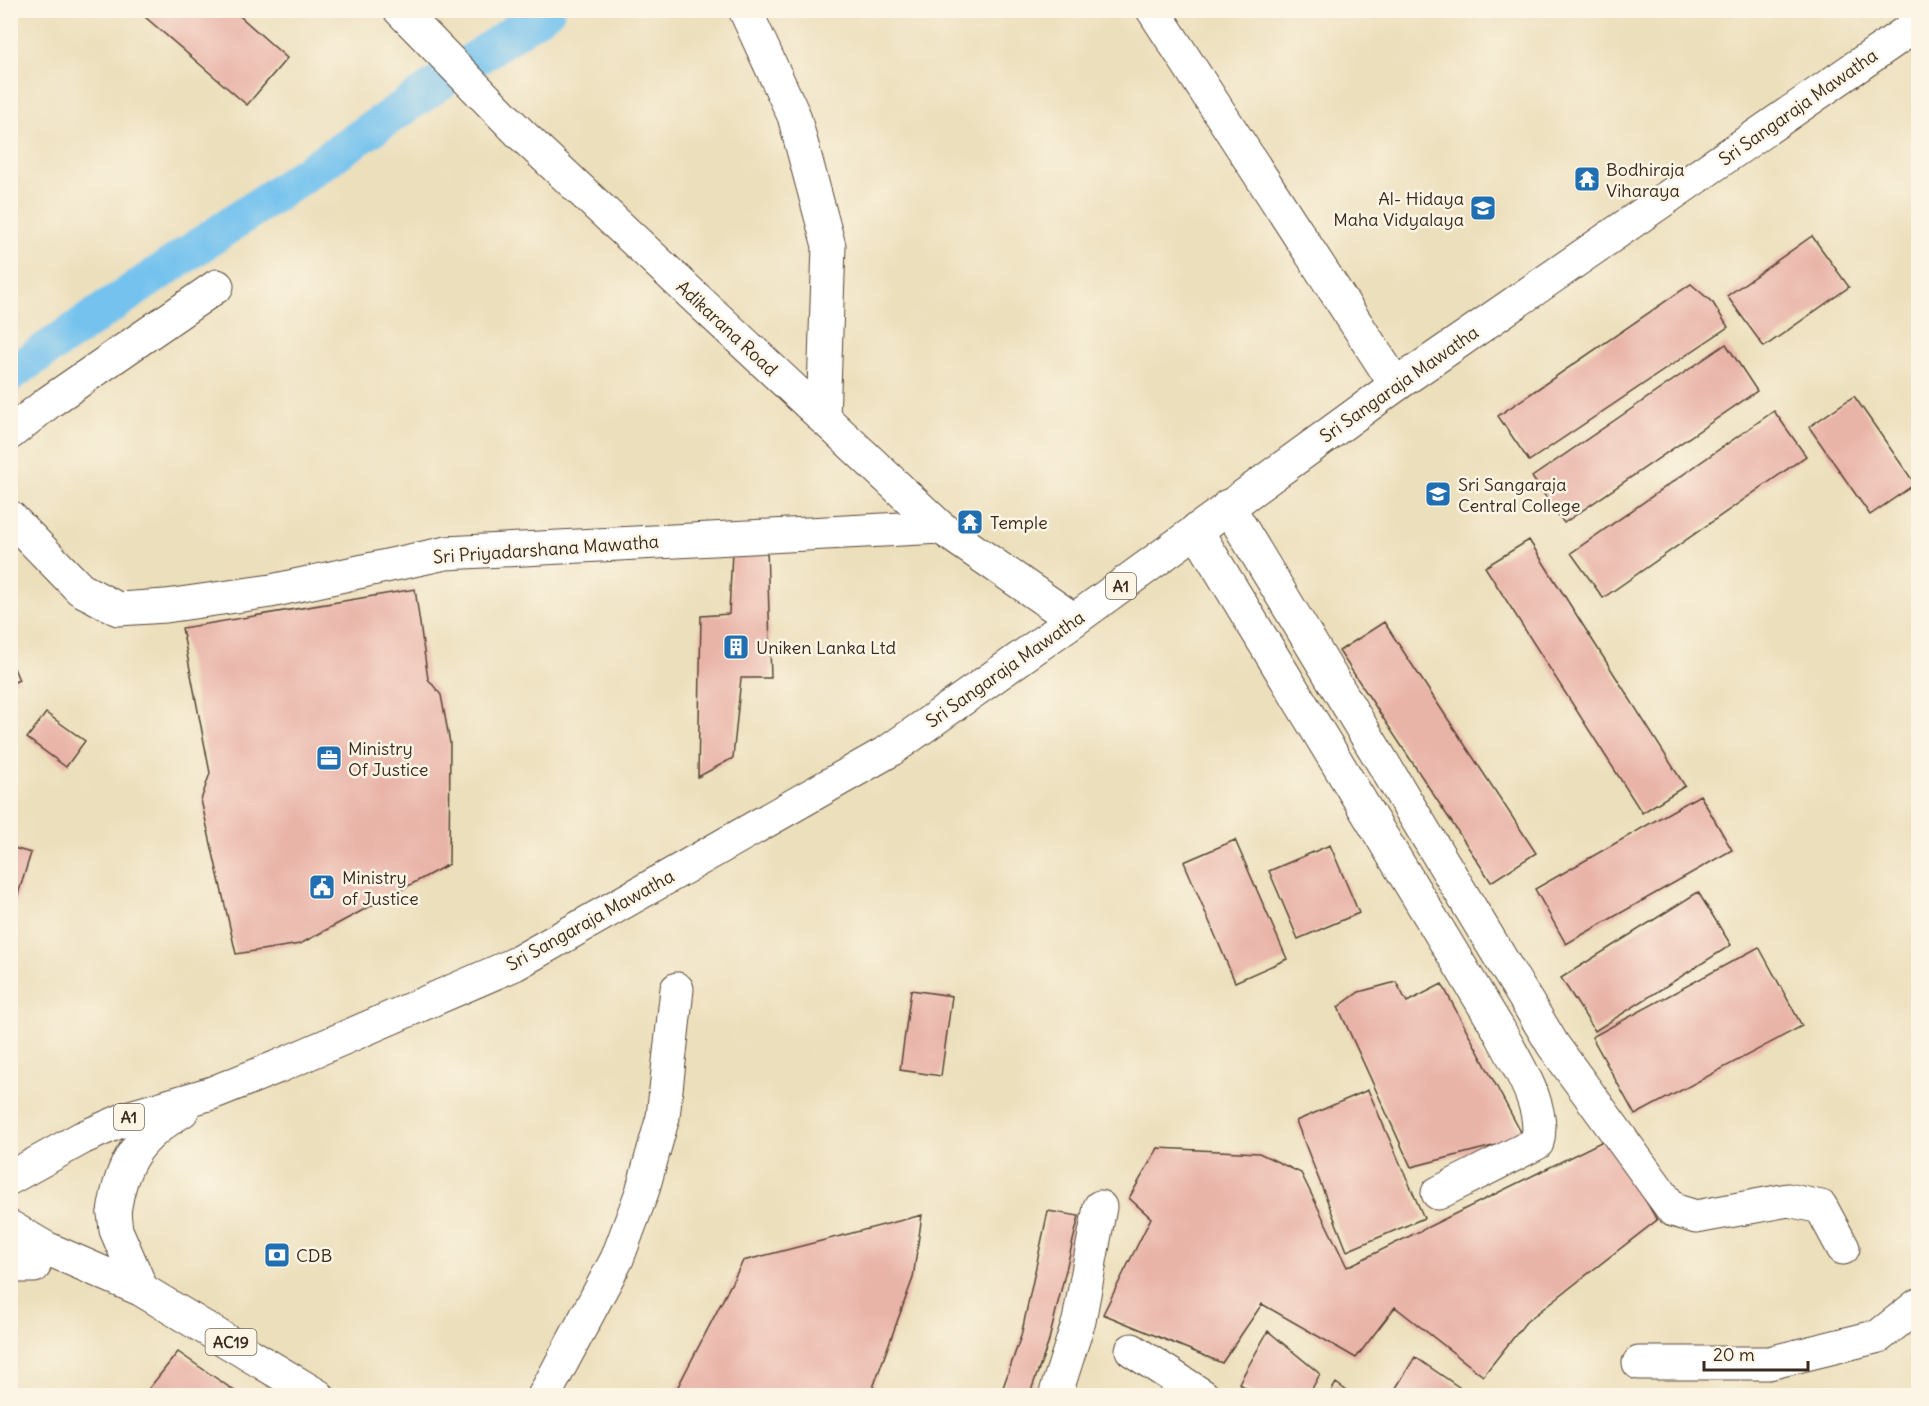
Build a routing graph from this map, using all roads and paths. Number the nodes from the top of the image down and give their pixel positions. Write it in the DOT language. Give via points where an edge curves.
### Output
graph roads {
  1 [pos="745,10"];
  2 [pos="1153,10"];
  3 [pos="409,13"];
  4 [pos="1918,24"];
  5 [pos="217,286"];
  6 [pos="1396,385"];
  7 [pos="824,418"];
  8 [pos="10,433"];
  9 [pos="1228,506"];
  10 [pos="10,517"];
  11 [pos="940,527"];
  12 [pos="1196,530"];
  13 [pos="1074,621"];
  14 [pos="677,989"];
  15 [pos="212,1093"];
  16 [pos="51,1155"];
  17 [pos="10,1160"];
  18 [pos="10,1178"];
  19 [pos="1438,1193"];
  20 [pos="1100,1207"];
  21 [pos="10,1227"];
  22 [pos="1843,1248"];
  23 [pos="22,1266"];
  24 [pos="142,1290"];
  25 [pos="1918,1305"];
  26 [pos="1132,1350"];
  27 [pos="1639,1363"];
  28 [pos="318,1395"];
  29 [pos="544,1395"];
  30 [pos="1055,1395"];
  31 [pos="1203,1395"];
  1 -- 7 [label="main road" via="794,116 829,246"];
  2 -- 6 [label="main road"];
  3 -- 7 [label="main road, Adikarana Road" via="521,134"];
  4 -- 6 [label="main road, Sri Sangaraja Mawatha / A1"];
  5 -- 8 [label="main road"];
  6 -- 9 [label="main road, Sri Sangaraja Mawatha / A1"];
  7 -- 11 [label="main road, Adikarana Road"];
  9 -- 12 [label="main road, Sri Sangaraja Mawatha / A1"];
  9 -- 22 [label="main road" via="1553,1045 1673,1210 1696,1217 1788,1200 1821,1208"];
  10 -- 11 [label="main road, Sri Priyadarshana Mawatha" via="80,589 118,609 271,591 446,553"];
  11 -- 13 [label="main road, Adikarana Road"];
  12 -- 13 [label="main road, Sri Sangaraja Mawatha / A1"];
  12 -- 19 [label="main road" via="1499,1030 1533,1101 1541,1128 1537,1143"];
  13 -- 15 [label="main road, Sri Sangaraja Mawatha / A1" via="889,751 515,964"];
  14 -- 29 [label="main road" via="663,1117 642,1192 617,1259"];
  15 -- 16 [label="main road, Sri Sangaraja Mawatha / A1" via="130,1117"];
  15 -- 24 [label="main road, Sri Sangaraja Mawatha / A1" via="144,1137 117,1188 116,1230"];
  16 -- 17 [label="main road"];
  16 -- 18 [label="main road, Sri Sangaraja Mawatha / A1"];
  20 -- 30 [label="main road" via="1079,1321"];
  21 -- 24 [label="main road, AC19" via="46,1248"];
  23 -- 24 [label="main road, AC19" via="93,1276"];
  24 -- 28 [label="main road, AC19"];
  25 -- 27 [label="main road" via="1879,1336 1769,1363"];
  26 -- 31 [label="main road"];
}
